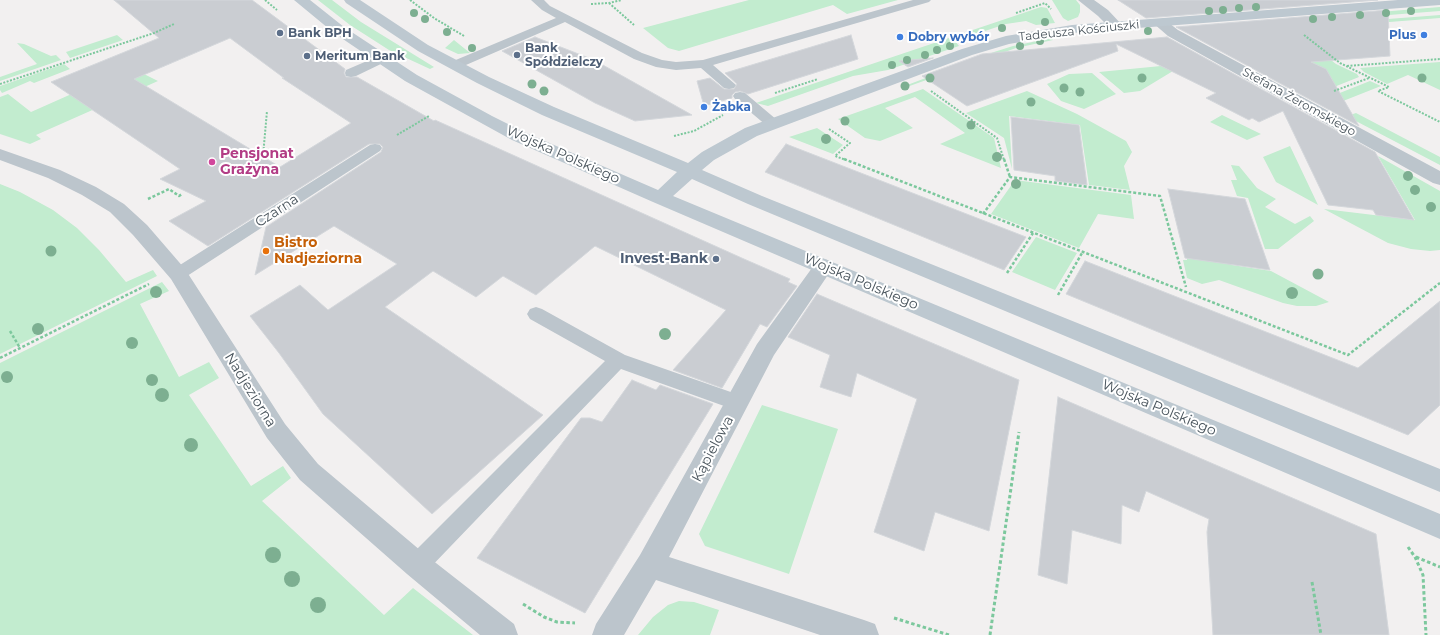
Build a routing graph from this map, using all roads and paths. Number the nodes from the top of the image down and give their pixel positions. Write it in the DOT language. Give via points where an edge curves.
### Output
graph roads {
  1 [pos="301,0"];
  2 [pos="351,0"];
  3 [pos="410,0"];
  4 [pos="537,0"];
  5 [pos="622,0"];
  6 [pos="925,0"];
  7 [pos="1046,0"];
  8 [pos="1085,0"];
  9 [pos="1440,1"];
  10 [pos="1045,3"];
  11 [pos="590,4"];
  12 [pos="565,18"];
  13 [pos="1160,23"];
  14 [pos="174,24"];
  15 [pos="1116,26"];
  16 [pos="1300,33"];
  17 [pos="488,50"];
  18 [pos="381,59"];
  19 [pos="1440,59"];
  20 [pos="704,64"];
  21 [pos="454,65"];
  22 [pos="1347,66"];
  23 [pos="351,73"];
  24 [pos="1369,78"];
  25 [pos="0,84"];
  26 [pos="729,85"];
  27 [pos="929,90"];
  28 [pos="1333,92"];
  29 [pos="740,96"];
  30 [pos="267,111"];
  31 [pos="434,113"];
  32 [pos="1440,122"];
  33 [pos="772,123"];
  34 [pos="824,126"];
  35 [pos="694,131"];
  36 [pos="672,136"];
  37 [pos="375,148"];
  38 [pos="0,154"];
  39 [pos="263,156"];
  40 [pos="689,171"];
  41 [pos="1010,177"];
  42 [pos="1440,179"];
  43 [pos="182,194"];
  44 [pos="660,198"];
  45 [pos="144,201"];
  46 [pos="983,214"];
  47 [pos="1033,233"];
  48 [pos="1082,253"];
  49 [pos="824,266"];
  50 [pos="177,272"];
  51 [pos="1005,276"];
  52 [pos="1440,282"];
  53 [pos="1186,287"];
  54 [pos="1057,297"];
  55 [pos="536,314"];
  56 [pos="10,331"];
  57 [pos="20,348"];
  58 [pos="0,358"];
  59 [pos="618,360"];
  60 [pos="738,402"];
  61 [pos="1019,432"];
  62 [pos="1440,481"];
  63 [pos="1440,527"];
  64 [pos="1403,542"];
  65 [pos="1415,557"];
  66 [pos="650,564"];
  67 [pos="416,565"];
  68 [pos="1440,567"];
  69 [pos="1312,582"];
  70 [pos="517,600"];
  71 [pos="889,616"];
  72 [pos="580,622"];
  73 [pos="504,635"];
  74 [pos="607,635"];
  75 [pos="864,635"];
  76 [pos="949,635"];
  77 [pos="990,635"];
  78 [pos="1321,635"];
  79 [pos="1426,635"];
  1 -- 18 [label="street, Wojska Polskiego"];
  2 -- 21 [label="street" via="395,31"];
  3 -- 17 [label="path" via="434,18"];
  4 -- 12 [label="lane"];
  5 -- 11 [label="path"];
  6 -- 20 [label="lane"];
  7 -- 10 [label="path"];
  8 -- 15 [label="street"];
  9 -- 13 [label="street, Tadeusza Kościuszki"];
  12 -- 17 [label="lane"];
  12 -- 20 [label="lane" via="638,56 660,64"];
  13 -- 15 [label="street, Tadeusza Kościuszki"];
  13 -- 42 [label="street, Stefana Żeromskiego" via="1173,33"];
  14 -- 25 [label="path"];
  15 -- 33 [label="street, Tadeusza Kościuszki" via="1044,33 1006,40"];
  16 -- 22 [label="path"];
  17 -- 21 [label="lane"];
  18 -- 23 [label="lane"];
  18 -- 44 [label="street, Wojska Polskiego" via="492,123"];
  19 -- 22 [label="path"];
  20 -- 26 [label="lane"];
  21 -- 40 [label="street" via="548,111"];
  22 -- 24 [label="path"];
  24 -- 28 [label="path"];
  24 -- 32 [label="path" via="1389,87 1378,91"];
  27 -- 41 [label="path" via="997,138"];
  29 -- 33 [label="lane"];
  30 -- 39 [label="path"];
  31 -- 37 [label="path"];
  33 -- 40 [label="street, Tadeusza Kościuszki" via="716,150"];
  34 -- 46 [label="path" via="850,143 836,156"];
  35 -- 36 [label="path"];
  37 -- 50 [label="lane, Czarna"];
  38 -- 50 [label="street, Nadjeziorna" via="54,174 117,208"];
  40 -- 44 [label="street, Tadeusza Kościuszki"];
  40 -- 62 [label="street"];
  41 -- 46 [label="path"];
  41 -- 53 [label="path" via="1160,196"];
  43 -- 45 [label="path" via="179,196 169,189"];
  44 -- 49 [label="street, Wojska Polskiego"];
  46 -- 47 [label="path"];
  47 -- 48 [label="path"];
  47 -- 51 [label="path"];
  48 -- 52 [label="path" via="1348,355"];
  48 -- 54 [label="path"];
  49 -- 60 [label="street, Kąpielowa" via="765,350"];
  49 -- 63 [label="street, Wojska Polskiego"];
  50 -- 57 [label="path"];
  50 -- 67 [label="street, Nadjeziorna" via="276,431 309,472"];
  55 -- 59 [label="lane"];
  56 -- 57 [label="path"];
  57 -- 58 [label="path"];
  59 -- 60 [label="lane"];
  59 -- 67 [label="lane"];
  60 -- 66 [label="street, Kąpielowa"];
  61 -- 77 [label="path"];
  64 -- 65 [label="path"];
  65 -- 68 [label="path"];
  65 -- 79 [label="path" via="1423,575"];
  66 -- 74 [label="street, Kąpielowa"];
  66 -- 75 [label="street"];
  67 -- 73 [label="street, Nadjeziorna"];
  69 -- 78 [label="path"];
  70 -- 72 [label="path" via="557,622"];
  71 -- 76 [label="path"];
}
